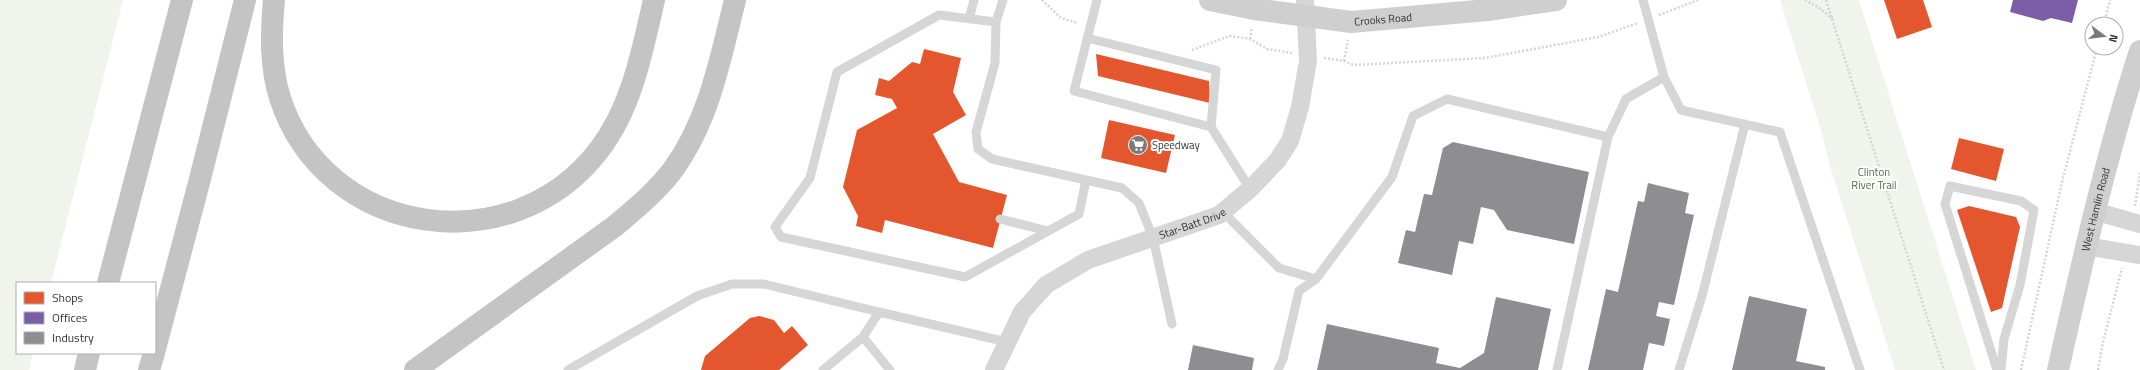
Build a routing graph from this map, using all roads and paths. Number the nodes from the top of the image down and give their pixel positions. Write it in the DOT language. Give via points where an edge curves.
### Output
graph roads {
  1 [pos="182,0"];
  2 [pos="245,0"];
  3 [pos="274,0"];
  4 [pos="654,0"];
  5 [pos="735,0"];
  6 [pos="974,0"];
  7 [pos="1003,0"];
  8 [pos="1042,0"];
  9 [pos="1097,0"];
  10 [pos="1210,0"];
  11 [pos="1556,0"];
  12 [pos="1643,0"];
  13 [pos="1698,0"];
  14 [pos="1805,0"];
  15 [pos="1826,0"];
  16 [pos="2110,0"];
  17 [pos="1526,2"];
  18 [pos="1489,5"];
  19 [pos="1306,8"];
  20 [pos="2106,16"];
  21 [pos="969,19"];
  22 [pos="1648,20"];
  23 [pos="1834,20"];
  24 [pos="996,22"];
  25 [pos="1090,26"];
  26 [pos="1087,38"];
  27 [pos="1191,50"];
  28 [pos="2140,51"];
  29 [pos="1307,56"];
  30 [pos="2096,56"];
  31 [pos="1664,77"];
  32 [pos="1745,124"];
  33 [pos="1211,127"];
  34 [pos="1608,137"];
  35 [pos="2140,173"];
  36 [pos="1086,180"];
  37 [pos="1250,189"];
  38 [pos="2094,211"];
  39 [pos="1223,212"];
  40 [pos="1000,219"];
  41 [pos="2136,223"];
  42 [pos="1048,231"];
  43 [pos="1153,238"];
  44 [pos="2086,246"];
  45 [pos="2133,254"];
  46 [pos="1316,279"];
  47 [pos="108,282"];
  48 [pos="879,312"];
  49 [pos="1172,324"];
  50 [pos="863,337"];
  51 [pos="1007,342"];
  52 [pos="156,345"];
  53 [pos="89,354"];
  54 [pos="154,354"];
  55 [pos="85,370"];
  56 [pos="149,370"];
  57 [pos="415,370"];
  58 [pos="568,370"];
  59 [pos="823,370"];
  60 [pos="890,370"];
  61 [pos="994,370"];
  62 [pos="1278,370"];
  63 [pos="1557,370"];
  64 [pos="1679,370"];
  65 [pos="1860,370"];
  66 [pos="1944,370"];
  67 [pos="1997,370"];
  68 [pos="2001,370"];
  69 [pos="2021,370"];
  70 [pos="2058,370"];
  71 [pos="2098,370"];
  1 -- 47 [label="highway"];
  2 -- 52 [label="highway"];
  3 -- 4 [label="highway" via="272,53 277,84 288,117 311,153 335,178 372,203 413,218 462,223 505,215 547,197 566,184 598,150 623,109 633,84"];
  5 -- 57 [label="highway" via="711,95 699,125 671,171 640,206 615,226"];
  6 -- 21 [label="lane"];
  7 -- 24 [label="lane"];
  8 -- 25 [label="path" via="1061,18"];
  9 -- 25 [label="lane"];
  10 -- 19 [label="main road, Crooks Road" via="1254,9"];
  11 -- 17 [label="main road, Crooks Road"];
  12 -- 22 [label="lane"];
  13 -- 22 [label="path"];
  14 -- 23 [label="path"];
  15 -- 23 [label="path"];
  16 -- 20 [label="path"];
  17 -- 18 [label="main road, Crooks Road"];
  18 -- 19 [label="main road, Crooks Road" via="1351,22"];
  19 -- 29 [label="street, Star-Batt Drive"];
  21 -- 24 [label="lane"];
  21 -- 42 [label="lane" via="939,15 837,72 810,178 775,227 781,237 965,277"];
  22 -- 29 [label="path" via="1598,37 1485,58 1354,65 1344,61"];
  22 -- 31 [label="lane"];
  23 -- 66 [label="path"];
  24 -- 36 [label="lane" via="995,63 976,132 978,149 992,159"];
  25 -- 26 [label="lane"];
  26 -- 33 [label="lane" via="1216,70"];
  26 -- 33 [label="lane" via="1074,91"];
  27 -- 29 [label="path" via="1229,36 1250,39 1267,49"];
  28 -- 38 [label="main road, West Hamlin Road"];
  29 -- 37 [label="street, Star-Batt Drive" via="1300,107 1290,141 1277,161"];
  30 -- 69 [label="path" via="2062,182"];
  31 -- 32 [label="lane" via="1681,110"];
  31 -- 34 [label="lane" via="1626,99"];
  32 -- 64 [label="lane" via="1702,296"];
  32 -- 65 [label="lane" via="1780,132"];
  33 -- 37 [label="lane"];
  34 -- 46 [label="lane" via="1446,99 1413,116 1392,177"];
  34 -- 63 [label="lane"];
  35 -- 41 [label="path"];
  36 -- 42 [label="lane" via="1079,214"];
  36 -- 43 [label="lane" via="1122,188 1139,202"];
  37 -- 39 [label="street, Star-Batt Drive"];
  38 -- 41 [label="street"];
  38 -- 44 [label="main road, West Hamlin Road"];
  39 -- 43 [label="street, Star-Batt Drive"];
  39 -- 46 [label="lane" via="1279,268"];
  40 -- 42 [label="lane"];
  43 -- 49 [label="lane"];
  43 -- 51 [label="street, Star-Batt Drive" via="1088,260 1046,285 1022,312"];
  44 -- 45 [label="street"];
  44 -- 70 [label="main road, West Hamlin Road"];
  45 -- 71 [label="path" via="2104,342"];
  46 -- 62 [label="lane" via="1299,291 1283,359"];
  48 -- 50 [label="lane"];
  48 -- 51 [label="lane"];
  48 -- 58 [label="lane" via="764,284 732,284 697,296"];
  50 -- 59 [label="lane"];
  50 -- 60 [label="lane"];
  51 -- 61 [label="street, Star-Batt Drive"];
  53 -- 55 [label="highway"];
  54 -- 56 [label="highway"];
  67 -- 68 [label="lane" via="1946,204 1950,186 2021,201 2034,210 2020,285 2004,339"];
}
